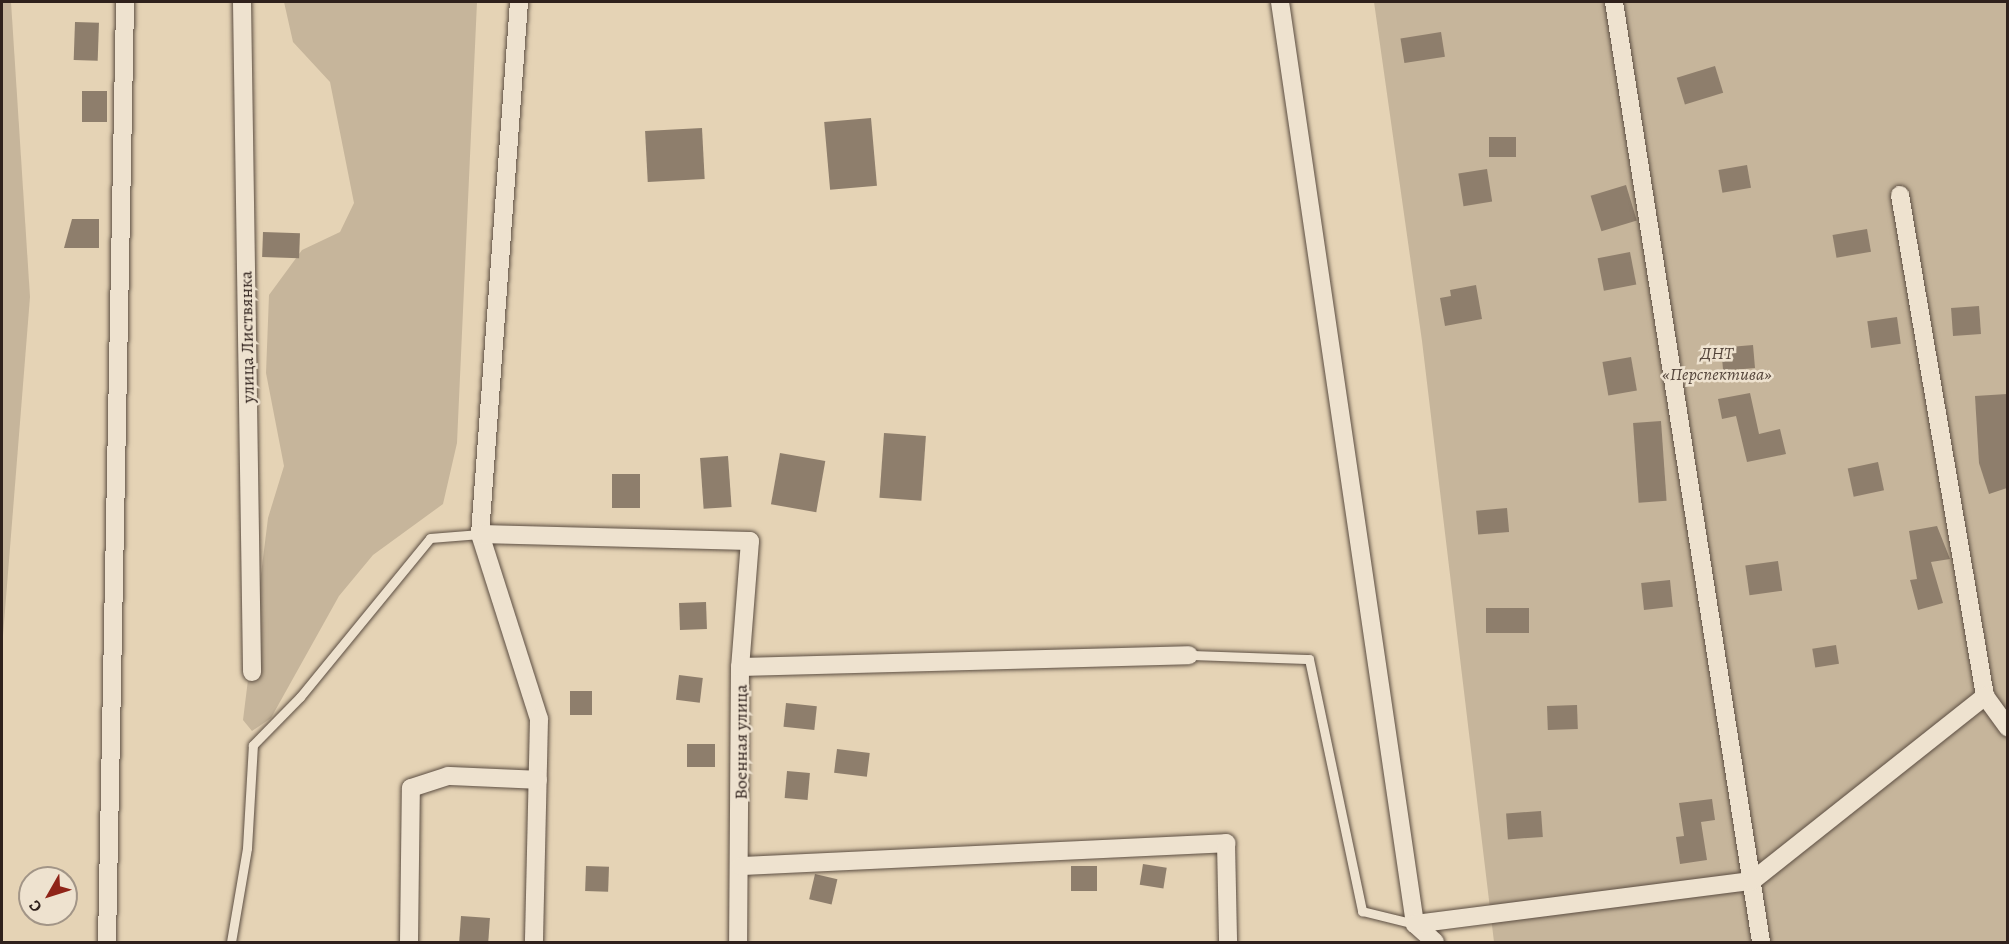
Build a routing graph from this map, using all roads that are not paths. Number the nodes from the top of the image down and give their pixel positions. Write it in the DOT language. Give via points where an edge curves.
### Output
graph roads {
  1 [pos="125,2"];
  2 [pos="242,2"];
  3 [pos="519,2"];
  4 [pos="1280,2"];
  5 [pos="1614,2"];
  6 [pos="1900,195"];
  7 [pos="480,534"];
  8 [pos="1189,655"];
  9 [pos="740,668"];
  10 [pos="252,672"];
  11 [pos="1985,696"];
  12 [pos="2007,728"];
  13 [pos="538,780"];
  14 [pos="741,866"];
  15 [pos="1752,881"];
  16 [pos="1415,924"];
  17 [pos="106,942"];
  18 [pos="231,942"];
  19 [pos="409,942"];
  20 [pos="534,942"];
  21 [pos="738,942"];
  22 [pos="1228,942"];
  23 [pos="1435,942"];
  24 [pos="1761,942"];
  1 -- 17 [label="street"];
  2 -- 10 [label="street, улица Листвянка"];
  3 -- 7 [label="street"];
  4 -- 16 [label="street"];
  5 -- 15 [label="street"];
  6 -- 11 [label="street"];
  7 -- 9 [label="street, Военная улица" via="750,541"];
  7 -- 13 [label="street" via="539,719"];
  7 -- 18 [label="lane" via="430,538 300,697 253,745 247,848"];
  8 -- 9 [label="street"];
  8 -- 16 [label="lane" via="1309,659 1362,911"];
  9 -- 14 [label="street, Военная улица"];
  11 -- 12 [label="street"];
  11 -- 15 [label="street"];
  13 -- 19 [label="street" via="448,776 411,788"];
  13 -- 20 [label="street"];
  14 -- 21 [label="street, Военная улица"];
  14 -- 22 [label="street" via="1226,843"];
  15 -- 16 [label="street"];
  15 -- 24 [label="street"];
  16 -- 23 [label="street"];
}
